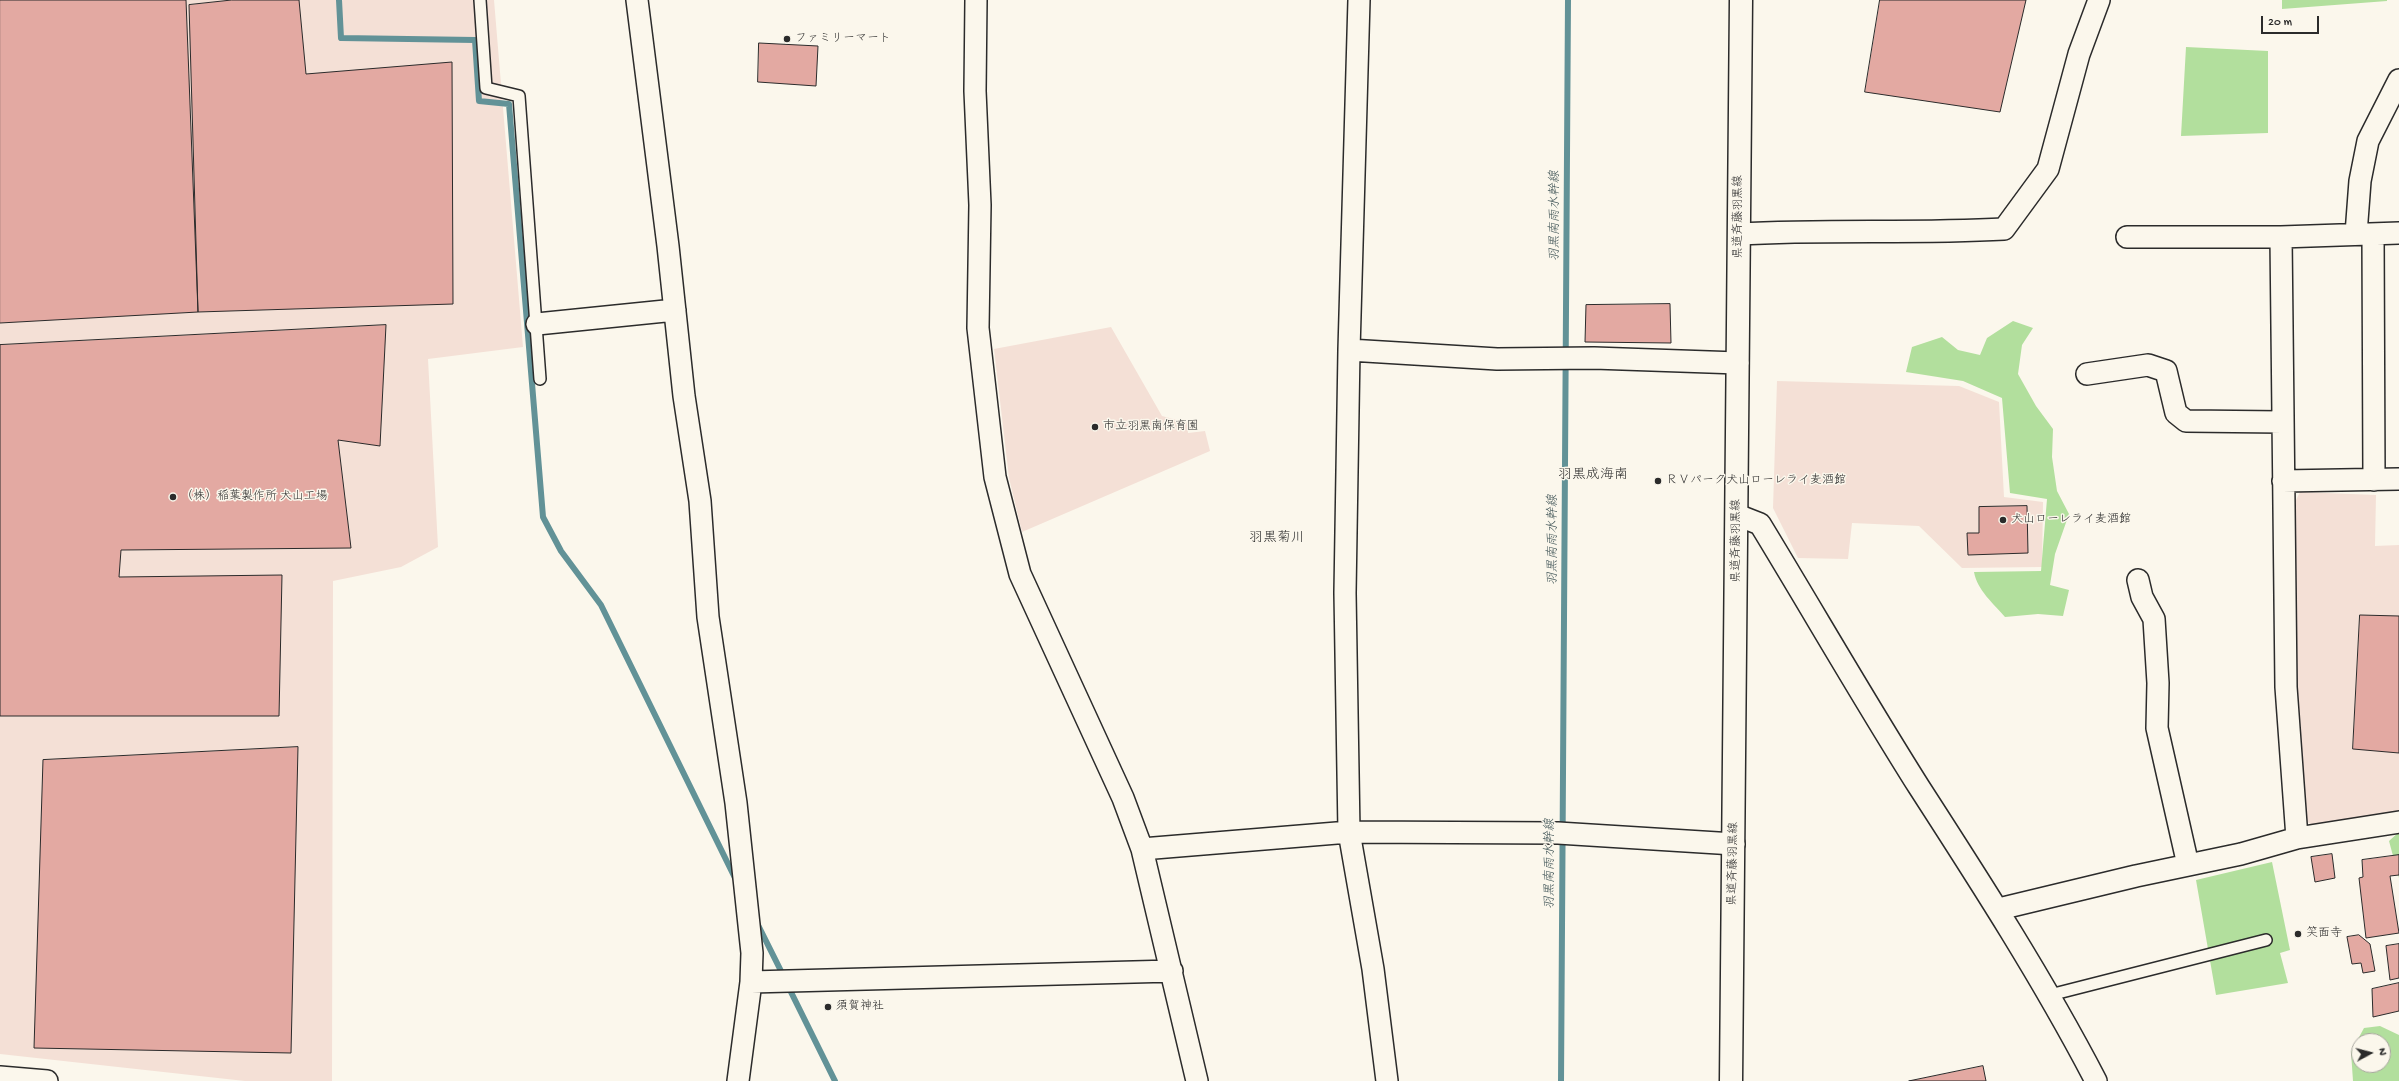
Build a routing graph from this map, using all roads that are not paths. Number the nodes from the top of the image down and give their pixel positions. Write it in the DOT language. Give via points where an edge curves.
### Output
graph roads {
  1 [pos="480,0"];
  2 [pos="638,0"];
  3 [pos="976,0"];
  4 [pos="1359,0"];
  5 [pos="2099,0"];
  6 [pos="1737,5"];
  7 [pos="2399,80"];
  8 [pos="2399,233"];
  9 [pos="1739,234"];
  10 [pos="2364,234"];
  11 [pos="2127,237"];
  12 [pos="2281,237"];
  13 [pos="675,310"];
  14 [pos="537,324"];
  15 [pos="1349,350"];
  16 [pos="1738,363"];
  17 [pos="2087,374"];
  18 [pos="540,379"];
  19 [pos="2282,422"];
  20 [pos="2399,479"];
  21 [pos="2374,480"];
  22 [pos="2283,481"];
  23 [pos="1737,515"];
  24 [pos="2138,580"];
  25 [pos="2399,822"];
  26 [pos="1348,832"];
  27 [pos="2297,838"];
  28 [pos="1734,844"];
  29 [pos="1142,848"];
  30 [pos="2188,865"];
  31 [pos="1999,909"];
  32 [pos="2266,940"];
  33 [pos="1172,971"];
  34 [pos="751,982"];
  35 [pos="2050,995"];
  36 [pos="0,1077"];
  37 [pos="47,1081"];
  38 [pos="738,1081"];
  39 [pos="1197,1081"];
  40 [pos="1387,1081"];
  41 [pos="1731,1081"];
  42 [pos="2096,1081"];
  1 -- 14 [label="lane" via="486,88 519,96"];
  2 -- 13 [label="street"];
  3 -- 29 [label="street" via="975,91 980,206 978,328 995,477 1020,574 1123,798"];
  4 -- 15 [label="street"];
  5 -- 9 [label="street" via="2079,54 2048,169 2004,229 1954,232 1804,230"];
  6 -- 9 [label="main road, 県道斉藤羽黒線"];
  7 -- 10 [label="street" via="2368,141 2360,181"];
  8 -- 10 [label="street"];
  9 -- 16 [label="main road, 県道斉藤羽黒線"];
  10 -- 12 [label="street"];
  10 -- 21 [label="street"];
  11 -- 12 [label="street"];
  12 -- 19 [label="street"];
  13 -- 14 [label="street"];
  13 -- 34 [label="street" via="684,396 700,501 708,617 736,803 752,953"];
  14 -- 18 [label="lane"];
  15 -- 16 [label="street" via="1497,359 1566,358"];
  15 -- 26 [label="street" via="1345,593"];
  16 -- 23 [label="main road, 県道斉藤羽黒線"];
  17 -- 19 [label="street" via="2148,365 2166,371 2176,413 2186,421"];
  19 -- 22 [label="street"];
  20 -- 21 [label="street"];
  21 -- 22 [label="street"];
  22 -- 27 [label="street" via="2286,687"];
  23 -- 28 [label="main road, 県道斉藤羽黒線"];
  23 -- 31 [label="street" via="1760,524 1919,785"];
  24 -- 30 [label="street" via="2142,598 2154,619 2158,683 2157,728"];
  25 -- 27 [label="street"];
  26 -- 28 [label="street" via="1564,834"];
  26 -- 29 [label="street"];
  26 -- 40 [label="street" via="1373,969"];
  27 -- 30 [label="street" via="2241,854"];
  28 -- 41 [label="main road, 県道斉藤羽黒線"];
  29 -- 33 [label="street"];
  30 -- 31 [label="street"];
  31 -- 35 [label="street"];
  32 -- 35 [label="lane"];
  33 -- 34 [label="street"];
  33 -- 39 [label="street"];
  34 -- 38 [label="street"];
  35 -- 42 [label="street"];
  36 -- 37 [label="street"];
}
